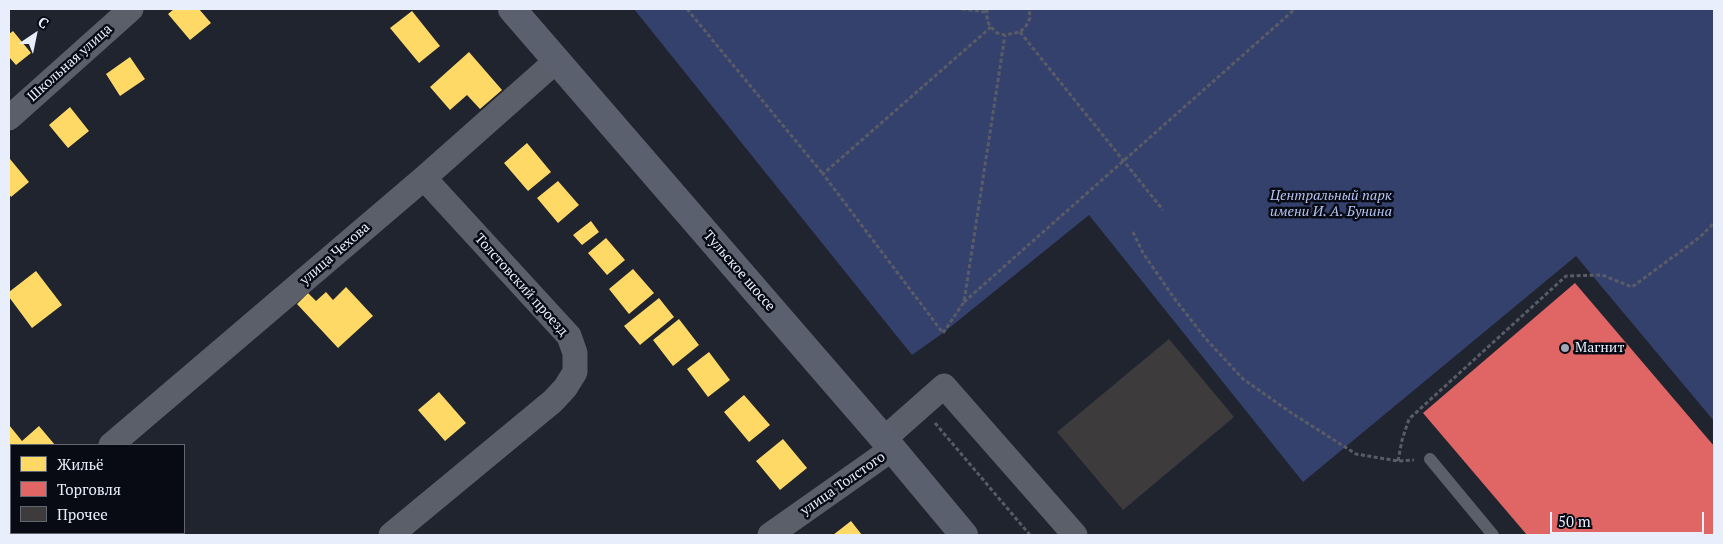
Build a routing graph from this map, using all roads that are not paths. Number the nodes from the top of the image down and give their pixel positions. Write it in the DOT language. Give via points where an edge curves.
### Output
graph roads {
  1 [pos="131,9"];
  2 [pos="512,9"];
  3 [pos="556,61"];
  4 [pos="9,118"];
  5 [pos="424,178"];
  6 [pos="112,444"];
  7 [pos="888,444"];
  8 [pos="1430,460"];
  9 [pos="391,535"];
  10 [pos="770,535"];
  11 [pos="964,535"];
  12 [pos="1075,535"];
  13 [pos="1493,535"];
  1 -- 4 [label="street, Школьная улица"];
  2 -- 3 [label="main road, Тульское шоссе"];
  3 -- 5 [label="street, улица Чехова"];
  3 -- 7 [label="main road, Тульское шоссе"];
  5 -- 6 [label="street, улица Чехова"];
  5 -- 9 [label="street, Толстовский проезд" via="568,336 575,354 575,372 554,402"];
  7 -- 10 [label="street, улица Толстого"];
  7 -- 11 [label="main road, Тульское шоссе"];
  7 -- 12 [label="street, улица Толстого" via="944,386"];
  8 -- 13 [label="lane"];
}
